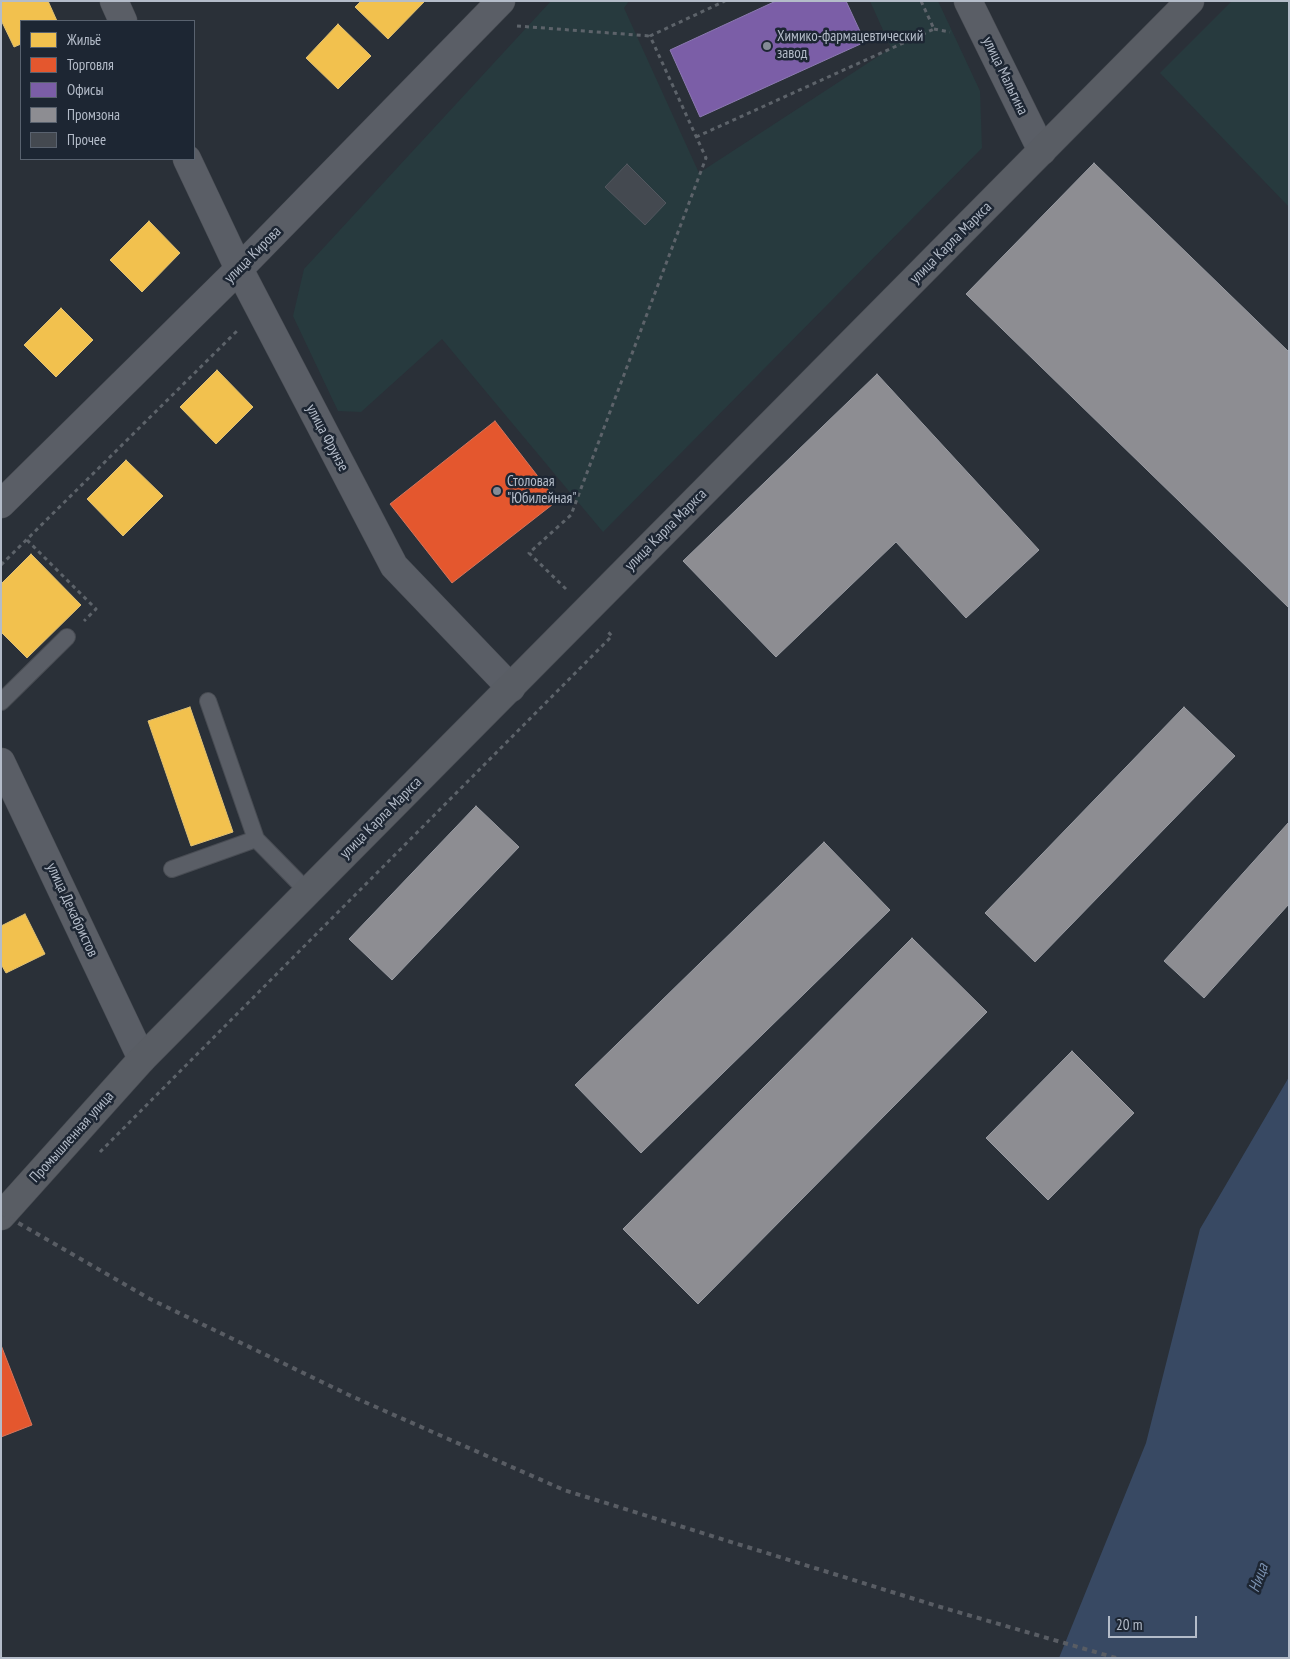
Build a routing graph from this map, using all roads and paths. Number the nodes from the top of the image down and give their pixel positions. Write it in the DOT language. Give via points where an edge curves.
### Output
graph roads {
  1 [pos="114,1"];
  2 [pos="500,1"];
  3 [pos="725,1"];
  4 [pos="921,1"];
  5 [pos="968,1"];
  6 [pos="1190,1"];
  7 [pos="123,20"];
  8 [pos="479,24"];
  9 [pos="650,36"];
  10 [pos="696,137"];
  11 [pos="1042,152"];
  12 [pos="187,160"];
  13 [pos="239,269"];
  14 [pos="259,310"];
  15 [pos="1,504"];
  16 [pos="27,540"];
  17 [pos="1,565"];
  18 [pos="587,610"];
  19 [pos="67,637"];
  20 [pos="511,688"];
  21 [pos="208,701"];
  22 [pos="1,702"];
  23 [pos="1,762"];
  24 [pos="256,839"];
  25 [pos="172,869"];
  26 [pos="308,892"];
  27 [pos="142,1059"];
  28 [pos="96,1157"];
  29 [pos="1,1216"];
  1 -- 7 [label="street"];
  2 -- 8 [label="street, улица Кирова"];
  3 -- 9 [label="path"];
  4 -- 10 [label="path" via="934,28"];
  5 -- 11 [label="street, улица Мальгина"];
  6 -- 11 [label="street, улица Карла Маркса"];
  8 -- 9 [label="path"];
  8 -- 13 [label="street, улица Кирова"];
  9 -- 10 [label="path"];
  10 -- 18 [label="path" via="706,158 572,515 529,553"];
  11 -- 18 [label="street, улица Карла Маркса"];
  12 -- 13 [label="street, улица Фрунзе"];
  13 -- 14 [label="street, улица Фрунзе"];
  13 -- 15 [label="street, улица Кирова"];
  14 -- 16 [label="path"];
  14 -- 20 [label="street, улица Фрунзе" via="394,566"];
  16 -- 17 [label="path"];
  16 -- 19 [label="path" via="96,609"];
  18 -- 20 [label="street, улица Карла Маркса"];
  18 -- 28 [label="path" via="612,636"];
  19 -- 22 [label="lane"];
  20 -- 26 [label="street, улица Карла Маркса"];
  21 -- 24 [label="lane"];
  23 -- 27 [label="street, улица Декабристов"];
  24 -- 25 [label="lane"];
  24 -- 26 [label="lane"];
  26 -- 27 [label="street, улица Карла Маркса"];
  27 -- 29 [label="street, Промышленная улица"];
}
